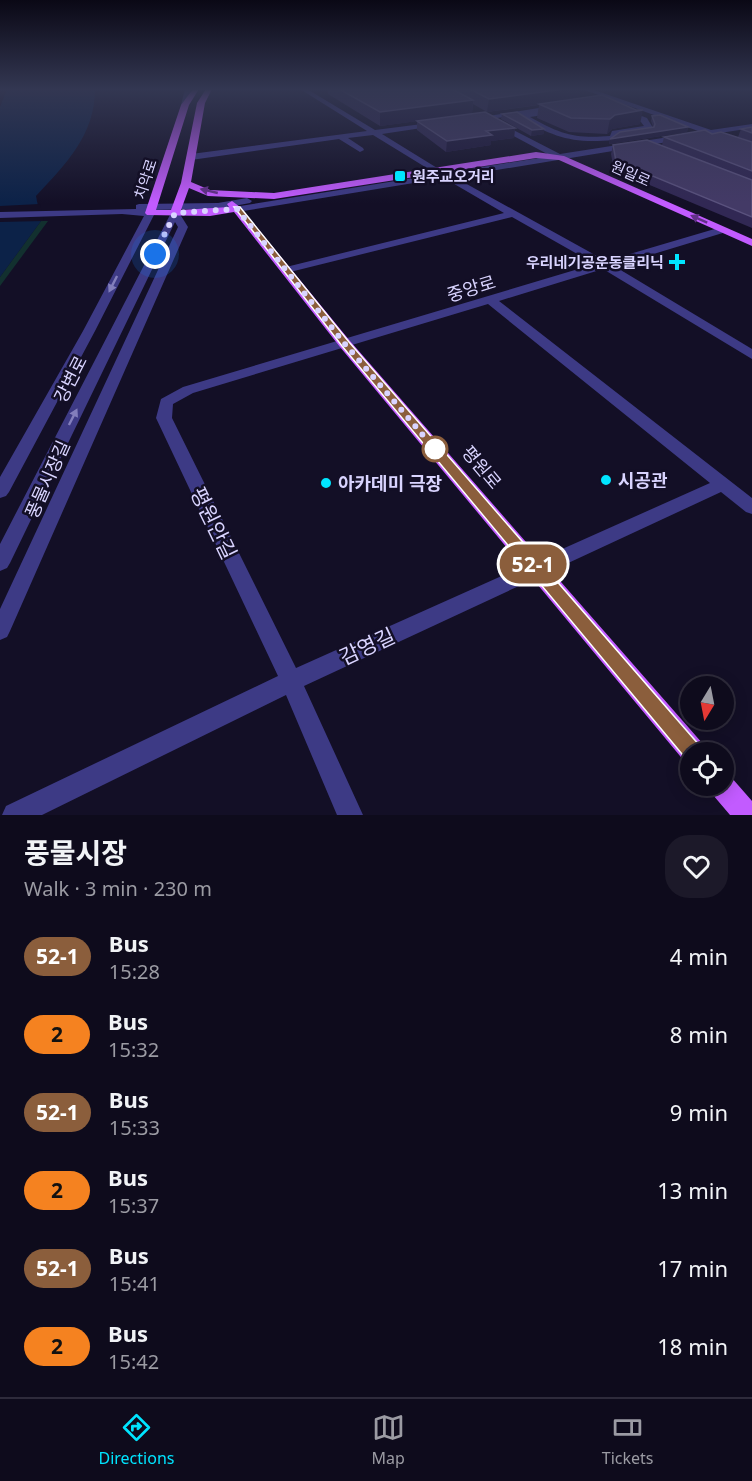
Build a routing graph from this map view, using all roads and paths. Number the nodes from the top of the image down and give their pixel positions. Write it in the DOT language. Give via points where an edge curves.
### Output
graph roads {
  1 [pos="178,127"];
  2 [pos="197,127"];
  3 [pos="367,127"];
  4 [pos="416,127"];
  5 [pos="505,127"];
  6 [pos="533,127"];
  7 [pos="543,127"];
  8 [pos="648,127"];
  9 [pos="695,127"];
  10 [pos="747,127"];
  11 [pos="510,130"];
  12 [pos="377,133"];
  13 [pos="715,134"];
  14 [pos="341,137"];
  15 [pos="525,138"];
  16 [pos="648,144"];
  17 [pos="752,147"];
  18 [pos="620,149"];
  19 [pos="360,150"];
  20 [pos="669,153"];
  21 [pos="191,157"];
  22 [pos="561,158"];
  23 [pos="594,172"];
  24 [pos="441,173"];
  25 [pos="186,183"];
  26 [pos="274,196"];
  27 [pos="235,206"];
  28 [pos="151,209"];
  29 [pos="176,209"];
  30 [pos="515,213"];
  31 [pos="0,215"];
  32 [pos="722,230"];
  33 [pos="752,243"];
  34 [pos="606,266"];
  35 [pos="286,270"];
  36 [pos="492,301"];
  37 [pos="345,344"];
  38 [pos="752,355"];
  39 [pos="723,484"];
  40 [pos="0,492"];
  41 [pos="752,507"];
  42 [pos="0,563"];
  43 [pos="537,568"];
  44 [pos="0,632"];
  45 [pos="291,681"];
  46 [pos="685,742"];
  47 [pos="731,796"];
  48 [pos="15,815"];
  49 [pos="350,815"];
  50 [pos="747,815"];
  1 -- 28 [label="main road, 치악로"];
  2 -- 21 [label="main road"];
  3 -- 12 [label="street"];
  4 -- 12 [label="street"];
  5 -- 11 [label="street, 원일로"];
  6 -- 11 [label="street"];
  7 -- 8 [label="street" via="566,140 579,141 613,138 615,133"];
  9 -- 13 [label="street"];
  10 -- 13 [label="street"];
  11 -- 15 [label="street, 원일로"];
  12 -- 14 [label="street"];
  12 -- 24 [label="street"];
  13 -- 16 [label="street"];
  13 -- 17 [label="street"];
  14 -- 19 [label="street"];
  14 -- 21 [label="street"];
  15 -- 18 [label="street" via="548,145"];
  15 -- 22 [label="street, 원일로"];
  16 -- 18 [label="street"];
  16 -- 20 [label="street"];
  18 -- 22 [label="street"];
  18 -- 23 [label="street" via="603,156 595,164"];
  21 -- 25 [label="main road"];
  22 -- 23 [label="main road, 원일로"];
  22 -- 24 [label="street"];
  32 -- 23 [label="main road, 원일로, one-way"];
  24 -- 26 [label="main road"];
  24 -- 27 [label="street"];
  24 -- 30 [label="street"];
  26 -- 25 [label="main road, one-way" via="208,193"];
  25 -- 29 [label="main road"];
  26 -- 27 [label="street"];
  27 -- 29 [label="main road"];
  27 -- 35 [label="main road, 평원로"];
  28 -- 29 [label="main road"];
  28 -- 31 [label="street"];
  28 -- 40 [label="street, 강변로, one-way" via="89,332"];
  42 -- 29 [label="street, 강변로, one-way"];
  29 -- 44 [label="street, 풍물시장길" via="183,227"];
  30 -- 34 [label="street"];
  30 -- 35 [label="street"];
  32 -- 33 [label="main road, 원일로"];
  32 -- 34 [label="street, 중앙로"];
  34 -- 36 [label="street, 중앙로"];
  34 -- 38 [label="street"];
  35 -- 37 [label="main road, 평원로"];
  36 -- 37 [label="street, 중앙로"];
  36 -- 39 [label="street"];
  37 -- 43 [label="main road, 평원로"];
  37 -- 45 [label="street, 평원안길" via="189,390 166,402 164,418"];
  39 -- 41 [label="street"];
  39 -- 43 [label="street, 감영길"];
  43 -- 45 [label="street, 감영길"];
  43 -- 46 [label="main road, 평원로"];
  45 -- 48 [label="street, 감영길"];
  45 -- 49 [label="street, 평원안길"];
  47 -- 50 [label="main road"];
}
